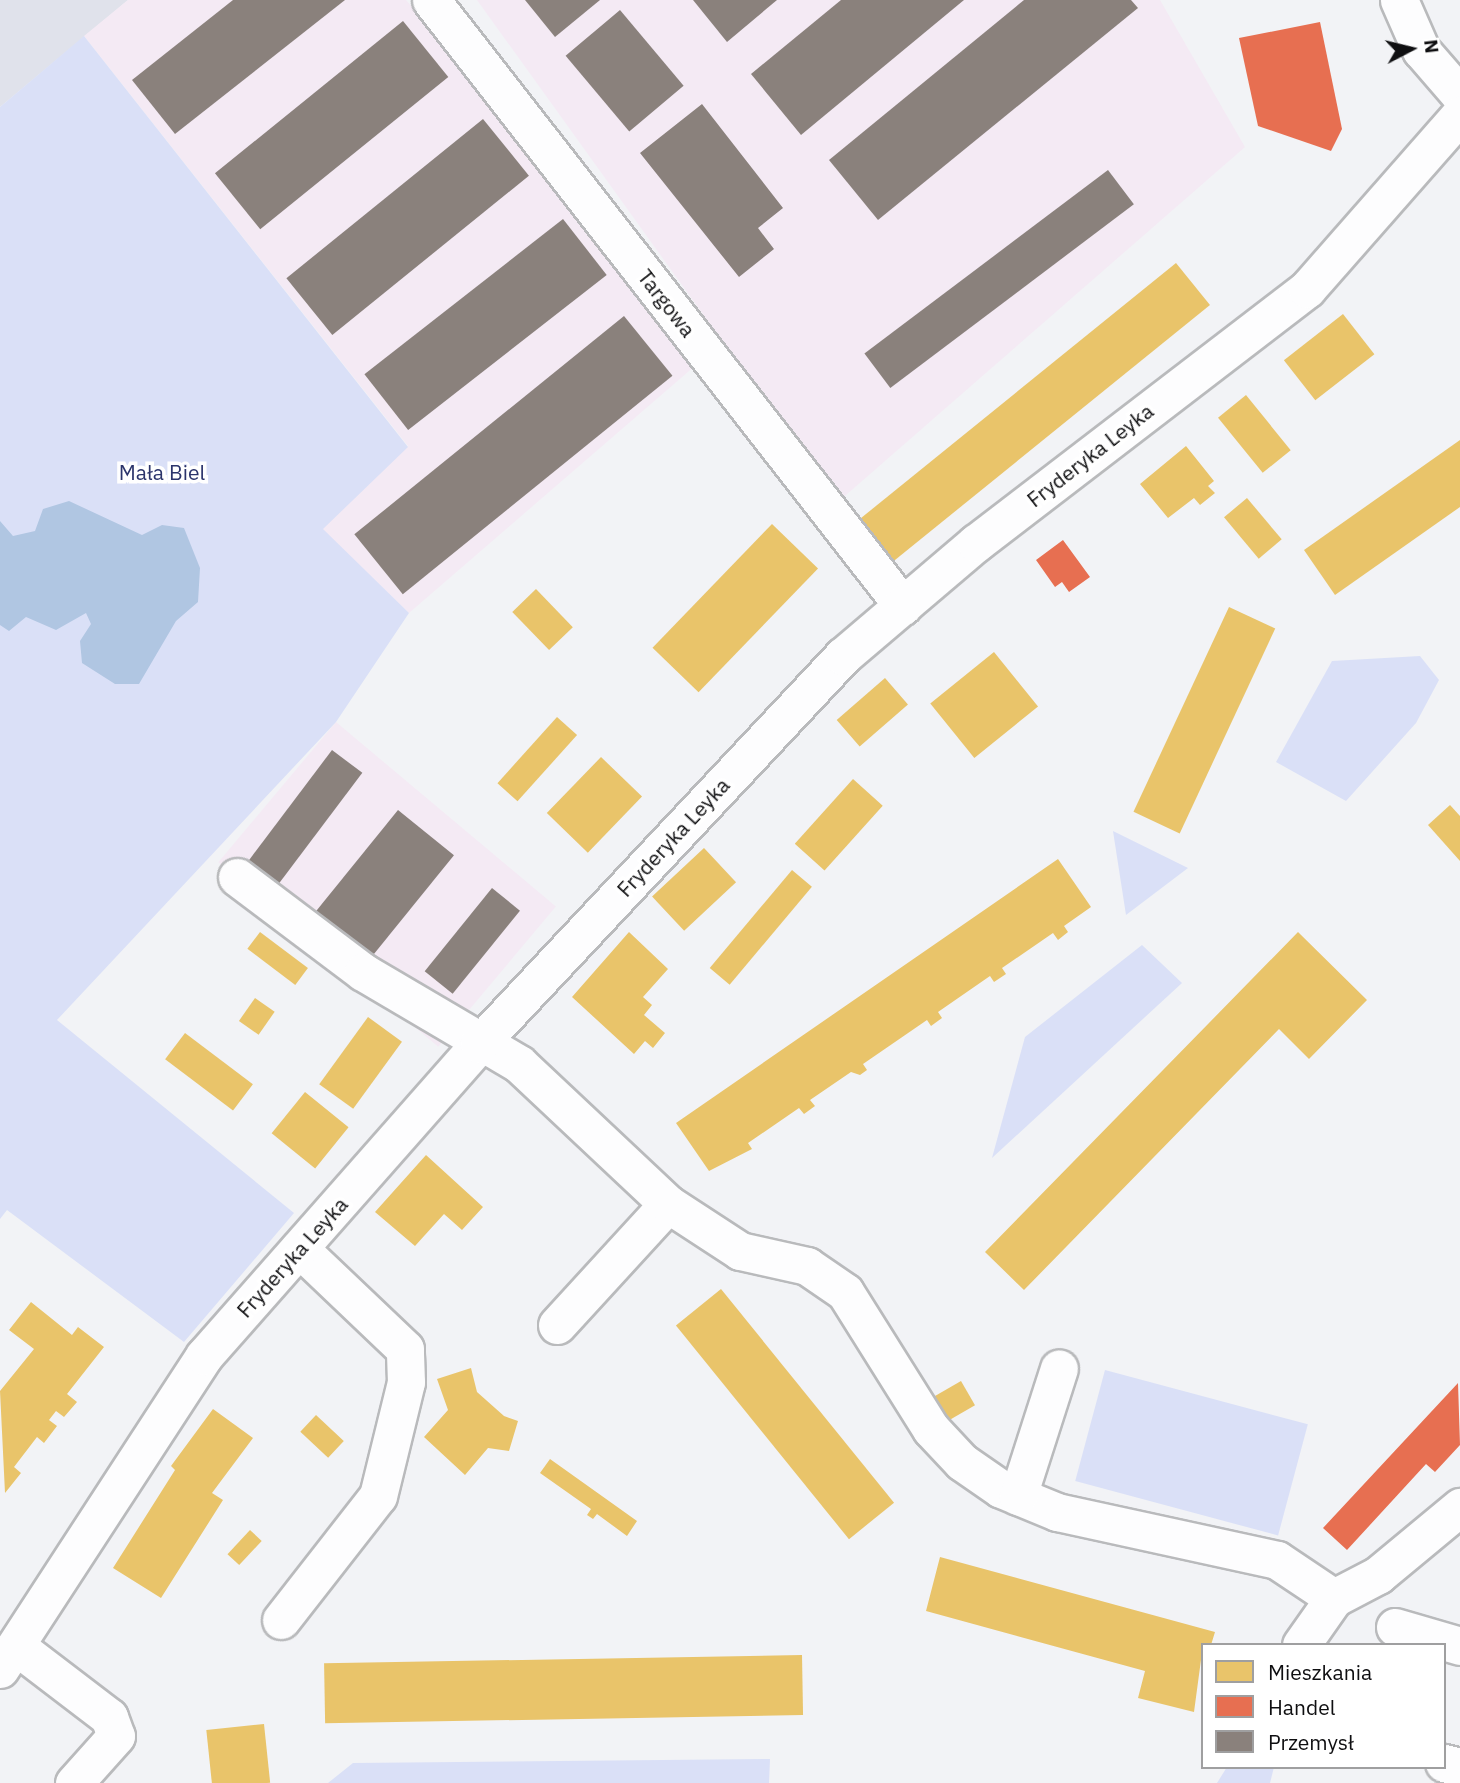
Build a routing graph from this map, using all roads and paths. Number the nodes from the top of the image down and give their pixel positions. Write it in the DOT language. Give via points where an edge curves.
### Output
graph roads {
  1 [pos="431,0"];
  2 [pos="1399,0"];
  3 [pos="1460,95"];
  4 [pos="1460,114"];
  5 [pos="903,606"];
  6 [pos="237,877"];
  7 [pos="479,1044"];
  8 [pos="668,1204"];
  9 [pos="299,1248"];
  10 [pos="556,1325"];
  11 [pos="1059,1368"];
  12 [pos="1018,1496"];
  13 [pos="1460,1507"];
  14 [pos="1334,1598"];
  15 [pos="281,1620"];
  16 [pos="1395,1627"];
  17 [pos="1302,1643"];
  18 [pos="1460,1646"];
  19 [pos="8,1657"];
  20 [pos="74,1783"];
  1 -- 5 [label="street, Targowa"];
  2 -- 3 [label="street" via="1420,50"];
  4 -- 5 [label="street, Fryderyka Leyka" via="1307,289"];
  5 -- 7 [label="street, Fryderyka Leyka" via="843,656"];
  6 -- 7 [label="street" via="363,972 411,995"];
  7 -- 8 [label="street" via="519,1064"];
  7 -- 9 [label="street, Fryderyka Leyka"];
  8 -- 10 [label="street"];
  8 -- 12 [label="street" via="740,1251 807,1266 845,1292 931,1429 962,1462"];
  9 -- 15 [label="street" via="405,1349 406,1381 378,1496"];
  9 -- 19 [label="street, Fryderyka Leyka" via="204,1356"];
  11 -- 12 [label="street"];
  12 -- 14 [label="street" via="1058,1512 1276,1560"];
  13 -- 14 [label="street" via="1378,1575"];
  14 -- 17 [label="street"];
  16 -- 18 [label="street"];
  19 -- 20 [label="street" via="109,1717 116,1736"];
}
